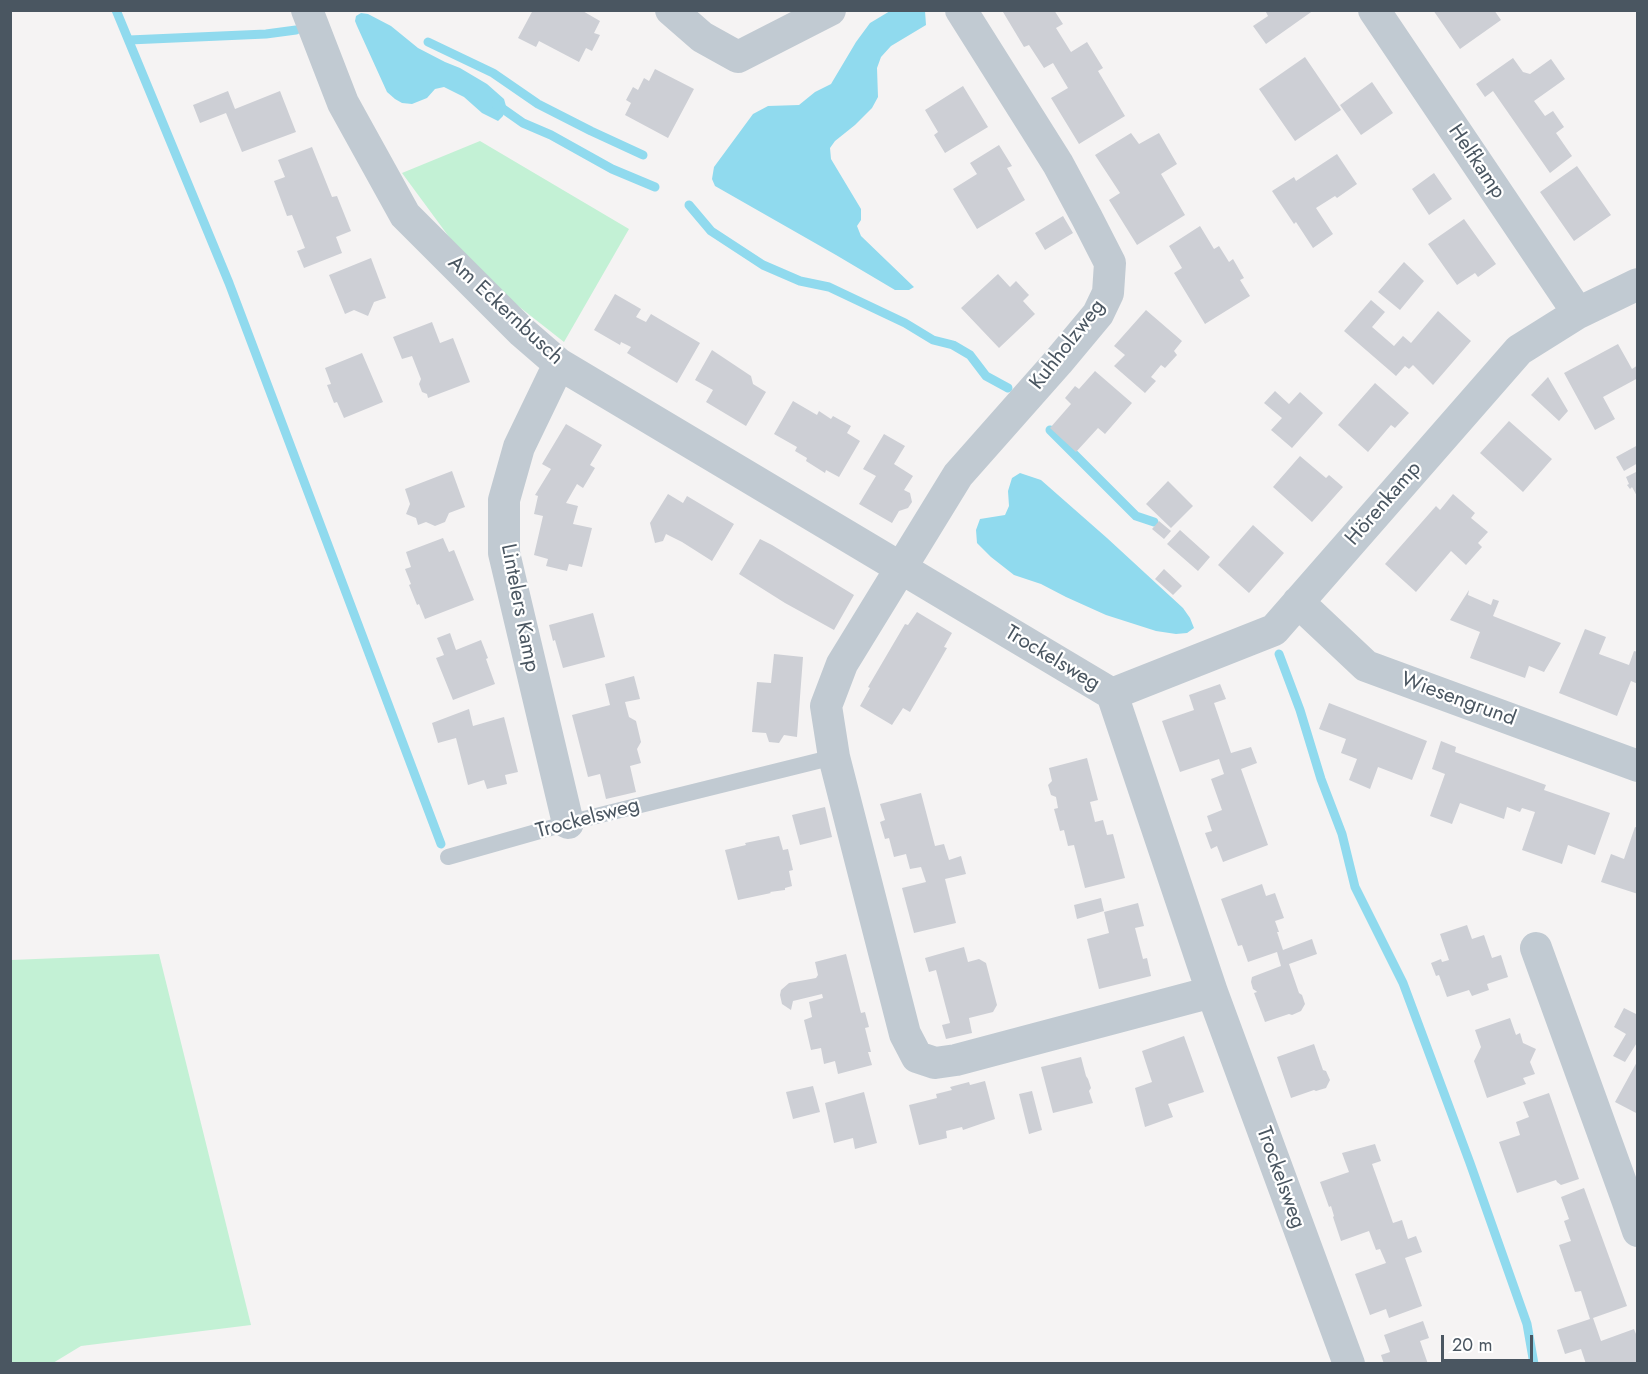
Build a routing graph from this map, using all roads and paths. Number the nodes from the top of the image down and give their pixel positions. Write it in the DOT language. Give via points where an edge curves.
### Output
graph roads {
  1 [pos="307,10"];
  2 [pos="671,10"];
  3 [pos="830,10"];
  4 [pos="961,10"];
  5 [pos="1374,10"];
  6 [pos="1638,284"];
  7 [pos="1578,313"];
  8 [pos="559,364"];
  9 [pos="900,569"];
  10 [pos="1298,602"];
  11 [pos="1112,694"];
  12 [pos="834,757"];
  13 [pos="1638,766"];
  14 [pos="567,823"];
  15 [pos="448,856"];
  16 [pos="1536,948"];
  17 [pos="1212,992"];
  18 [pos="1634,1210"];
  19 [pos="1349,1364"];
  1 -- 8 [label="street, Am Eckernbusch" via="343,103 405,215"];
  2 -- 3 [label="street" via="702,37 738,57"];
  4 -- 9 [label="street, Kuhholzweg" via="1058,164 1096,236 1110,263 1108,292 1098,314 958,475"];
  5 -- 7 [label="street, Helfkamp"];
  6 -- 7 [label="street, Hörenkamp"];
  7 -- 10 [label="street, Hörenkamp" via="1519,350"];
  8 -- 9 [label="street, Am Eckernbusch"];
  8 -- 14 [label="street, Lintelers Kamp" via="519,447 504,500 504,553"];
  9 -- 11 [label="street, Trockelsweg"];
  9 -- 12 [label="street" via="842,664 826,706"];
  10 -- 11 [label="street, Hörenkamp" via="1274,630"];
  10 -- 13 [label="street, Wiesengrund" via="1366,666"];
  11 -- 17 [label="street, Trockelsweg"];
  12 -- 14 [label="lane, Trockelsweg"];
  12 -- 17 [label="street" via="905,1034 917,1057 935,1063 956,1060"];
  14 -- 15 [label="lane, Trockelsweg"];
  16 -- 18 [label="street"];
  17 -- 19 [label="street, Trockelsweg"];
}
